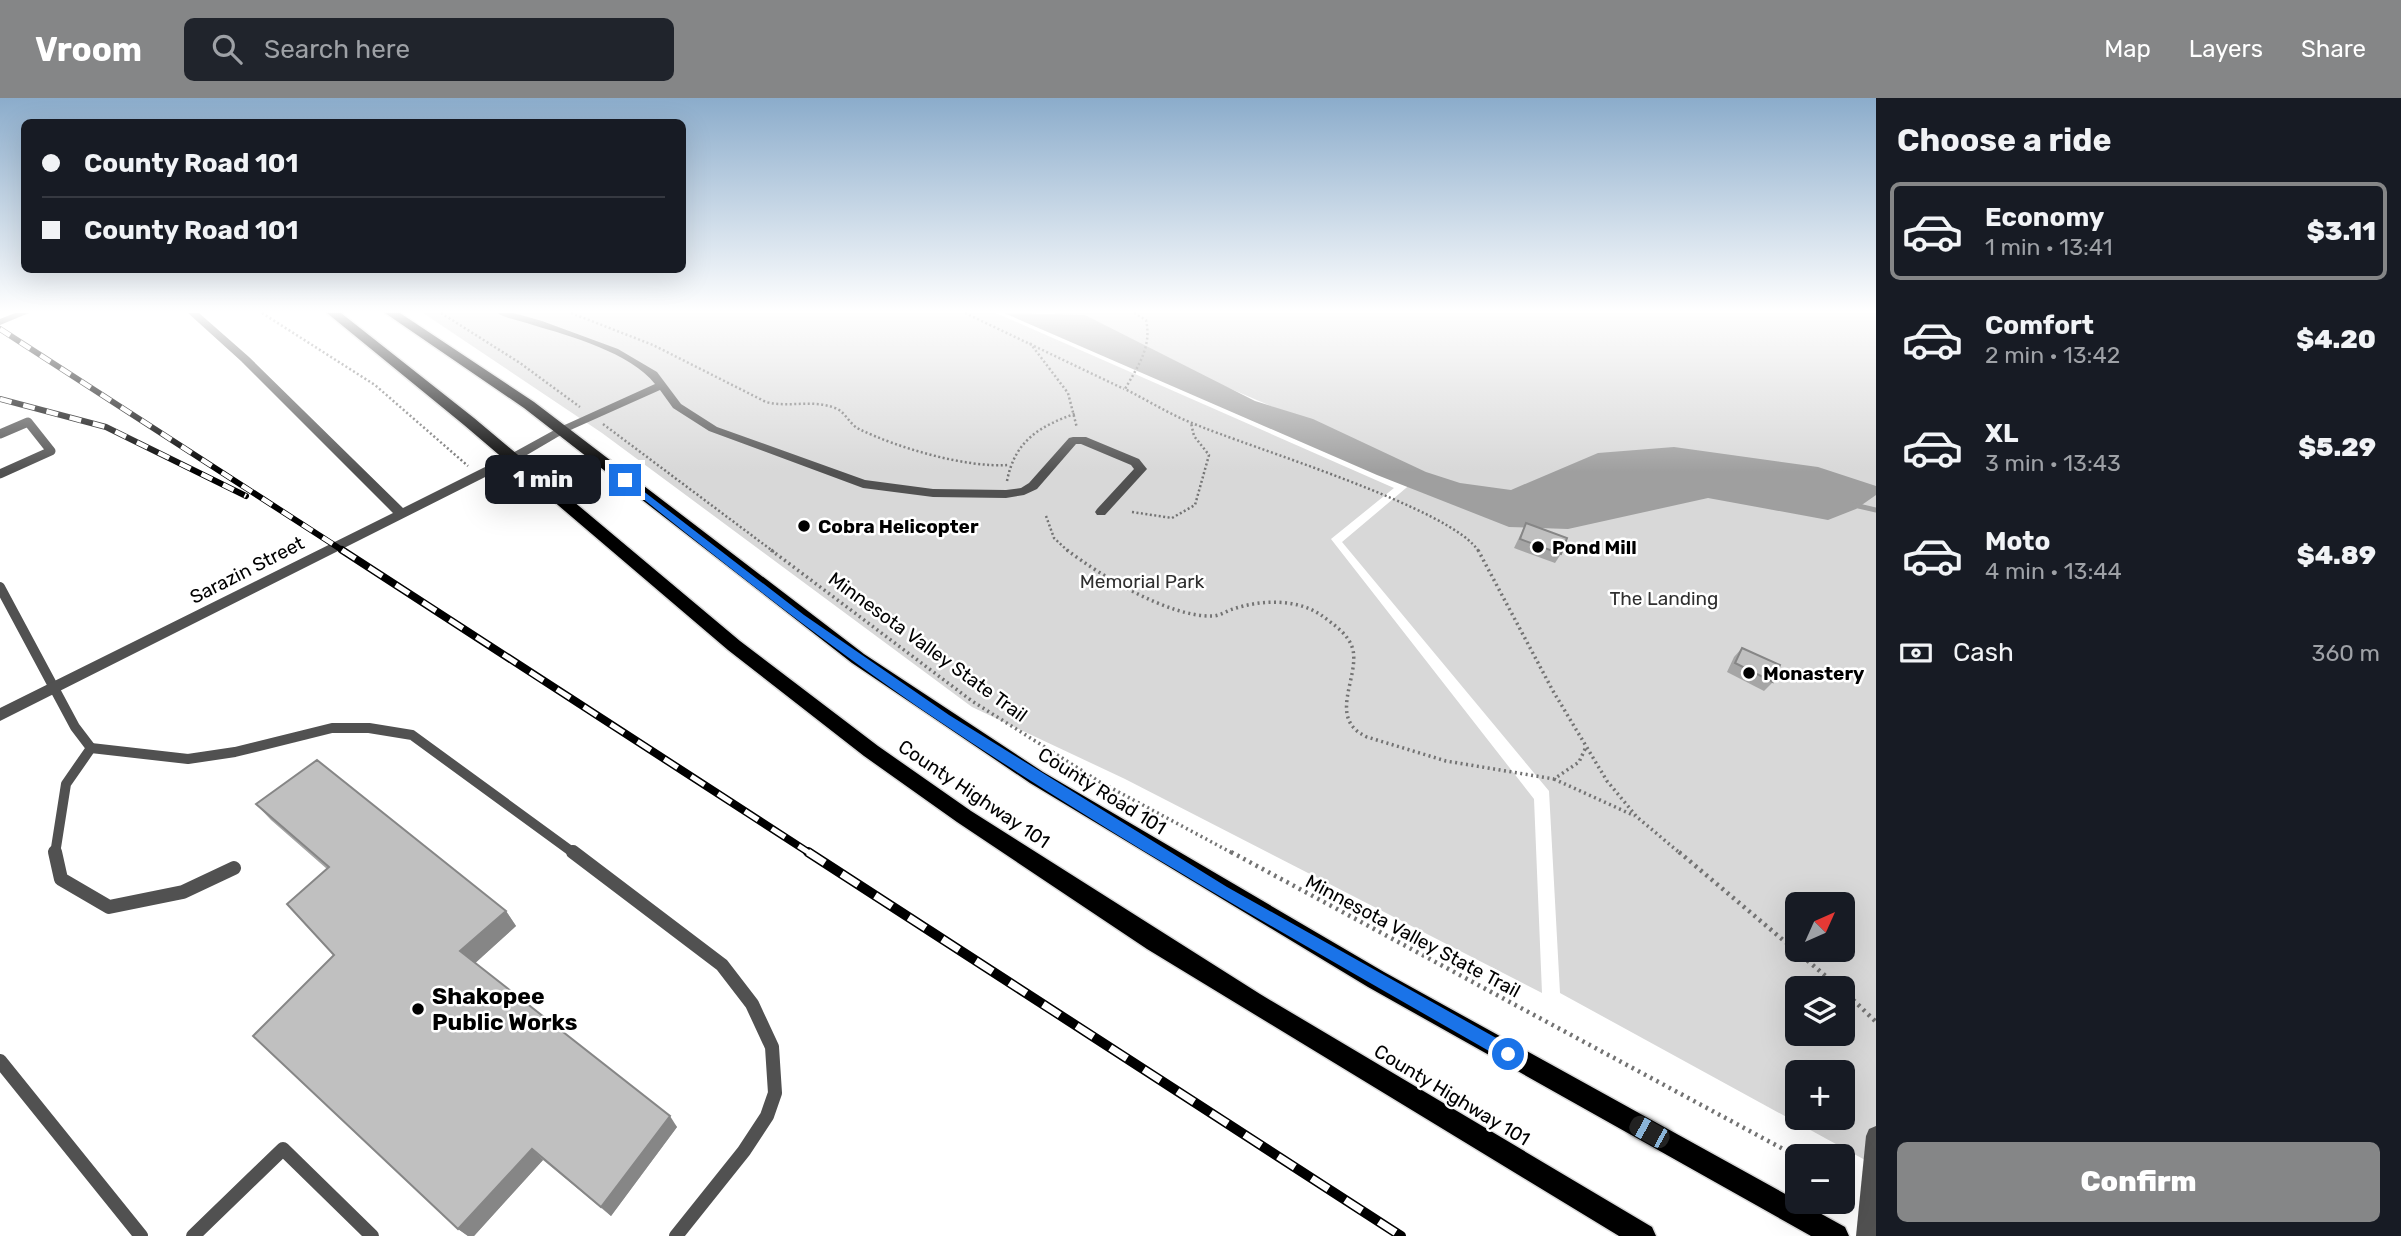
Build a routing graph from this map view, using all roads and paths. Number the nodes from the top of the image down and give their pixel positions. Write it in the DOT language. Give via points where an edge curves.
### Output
graph roads {
  1 [pos="252,366"];
  2 [pos="345,366"];
  3 [pos="398,366"];
  4 [pos="473,366"];
  5 [pos="524,366"];
  6 [pos="642,366"];
  7 [pos="694,366"];
  8 [pos="1048,366"];
  9 [pos="1079,366"];
  10 [pos="1136,366"];
  11 [pos="662,385"];
  12 [pos="1125,389"];
  13 [pos="1077,413"];
  14 [pos="594,416"];
  15 [pos="1191,423"];
  16 [pos="562,430"];
  17 [pos="0,434"];
  18 [pos="1077,440"];
  19 [pos="511,459"];
  20 [pos="1009,465"];
  21 [pos="0,474"];
  22 [pos="478,475"];
  23 [pos="1006,494"];
  24 [pos="400,512"];
  25 [pos="1101,512"];
  26 [pos="1132,512"];
  27 [pos="1046,516"];
  28 [pos="0,587"];
  29 [pos="55,688"];
  30 [pos="0,715"];
  31 [pos="1586,747"];
  32 [pos="91,748"];
  33 [pos="1554,779"];
  34 [pos="1637,817"];
  35 [pos="234,868"];
  36 [pos="1827,976"];
  37 [pos="1855,1002"];
  38 [pos="1876,1022"];
  39 [pos="0,1061"];
  40 [pos="1876,1136"];
  41 [pos="1785,1150"];
  42 [pos="141,1236"];
  43 [pos="193,1236"];
  44 [pos="372,1236"];
  45 [pos="676,1236"];
  46 [pos="1643,1236"];
  47 [pos="1836,1236"];
  48 [pos="1866,1236"];
  1 -- 24 [label="street"];
  2 -- 22 [label="path" via="375,385"];
  3 -- 19 [label="main road, County Highway 101"];
  4 -- 16 [label="main road, County Road 101"];
  5 -- 14 [label="path, Minnesota Valley State Trail"];
  6 -- 11 [label="street"];
  7 -- 20 [label="path" via="766,402 817,402 839,409 855,427 885,440 983,467"];
  8 -- 13 [label="path" via="1071,395"];
  9 -- 12 [label="path"];
  10 -- 12 [label="path"];
  11 -- 14 [label="street, Sarazin Street"];
  11 -- 23 [label="street" via="677,406 700,423 848,479 919,492"];
  12 -- 15 [label="path"];
  13 -- 18 [label="path"];
  13 -- 20 [label="path" via="1039,427 1018,447"];
  14 -- 16 [label="street, Sarazin Street"];
  14 -- 41 [label="path, Minnesota Valley State Trail" via="972,701 1100,782"];
  15 -- 26 [label="path" via="1194,436 1209,455 1195,505 1172,518"];
  15 -- 31 [label="path" via="1423,511 1472,540"];
  16 -- 19 [label="street, Sarazin Street"];
  16 -- 47 [label="main road, County Road 101" via="800,618 1007,758 1223,891"];
  17 -- 21 [label="lane" via="28,422 51,451"];
  18 -- 23 [label="street" via="1032,486"];
  18 -- 25 [label="street" via="1135,462 1141,469"];
  19 -- 22 [label="street, Sarazin Street"];
  19 -- 46 [label="main road, County Highway 101" via="770,675 1004,843 1217,981"];
  20 -- 23 [label="path"];
  22 -- 24 [label="street, Sarazin Street"];
  24 -- 29 [label="street, Sarazin Street"];
  27 -- 33 [label="path" via="1055,539 1083,562 1129,588 1189,612 1213,616 1275,603 1307,607 1340,627 1354,646 1346,712 1359,733 1409,752"];
  28 -- 29 [label="lane"];
  29 -- 30 [label="street, Sarazin Street"];
  29 -- 32 [label="lane"];
  31 -- 33 [label="path" via="1579,762"];
  31 -- 34 [label="path"];
  32 -- 35 [label="lane" via="66,784 55,852 61,879 109,907 183,892"];
  32 -- 45 [label="lane" via="188,759 332,728 412,735 722,965 753,1001 765,1025 776,1059 775,1099 761,1125"];
  33 -- 34 [label="path"];
  34 -- 36 [label="path"];
  37 -- 38 [label="path"];
  39 -- 42 [label="lane"];
  40 -- 48 [label="street"];
  43 -- 44 [label="lane" via="284,1149"];
}
